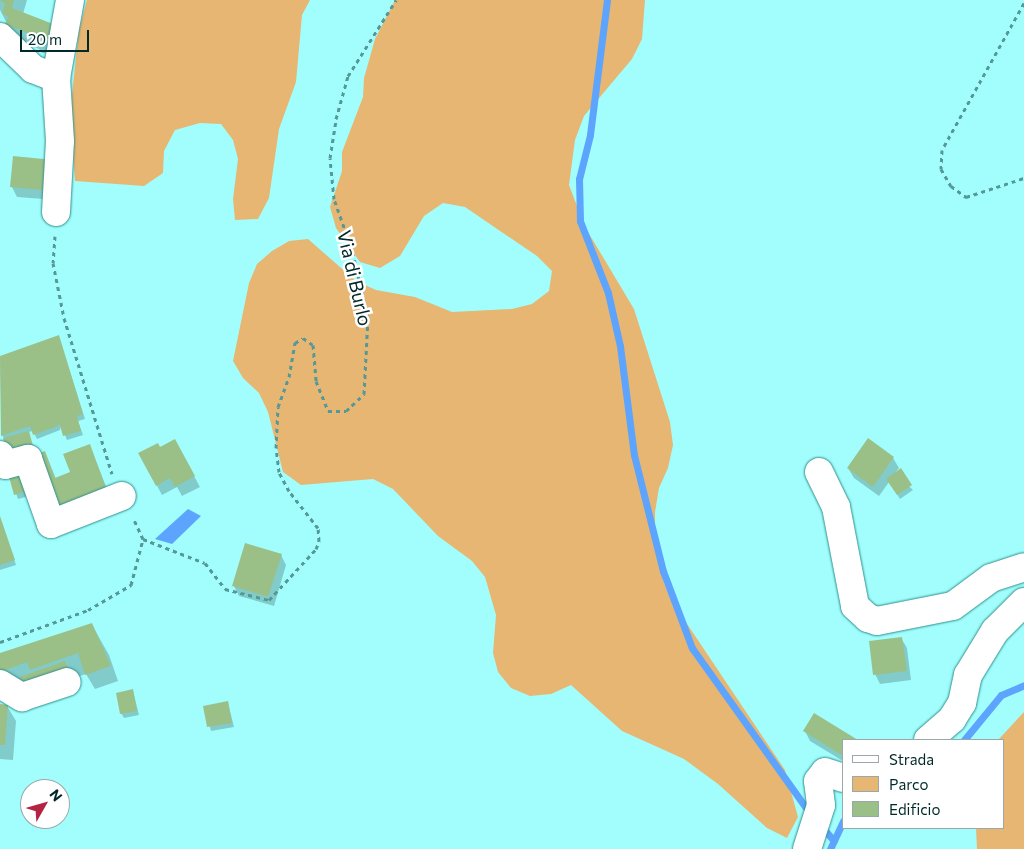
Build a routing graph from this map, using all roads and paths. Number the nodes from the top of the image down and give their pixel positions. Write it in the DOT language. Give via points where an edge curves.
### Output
graph roads {
  1 [pos="70,0"];
  2 [pos="396,0"];
  3 [pos="1024,2"];
  4 [pos="0,38"];
  5 [pos="56,78"];
  6 [pos="1024,178"];
  7 [pos="56,212"];
  8 [pos="0,455"];
  9 [pos="819,472"];
  10 [pos="122,496"];
  11 [pos="143,539"];
  12 [pos="1024,567"];
  13 [pos="1024,602"];
  14 [pos="0,642"];
  15 [pos="67,682"];
  16 [pos="0,684"];
  17 [pos="929,739"];
  18 [pos="842,778"];
  19 [pos="807,849"];
  1 -- 5 [label="street"];
  2 -- 11 [label="path, Via di Burlo" via="348,76 336,119 330,158 334,199 352,250 368,318 364,394 346,411 328,411 316,381 313,345 304,338 295,343 289,377 278,407 276,448 279,472 289,491 318,528 316,549 269,600 225,589 205,562"];
  3 -- 6 [label="path" via="942,150 941,169 951,186 966,196"];
  4 -- 5 [label="street" via="33,69"];
  5 -- 7 [label="street" via="60,141"];
  7 -- 10 [label="path" via="54,263 64,318 100,441"];
  8 -- 10 [label="street" via="5,466 28,458 51,524"];
  9 -- 12 [label="street" via="836,507 855,606 868,618 877,621 953,606 991,578"];
  10 -- 11 [label="path"];
  11 -- 14 [label="path" via="131,585 88,610"];
  13 -- 17 [label="street" via="995,631 968,675 962,703 952,719"];
  15 -- 16 [label="street" via="22,697"];
  18 -- 19 [label="street" via="826,772 818,781 820,810"];
}
